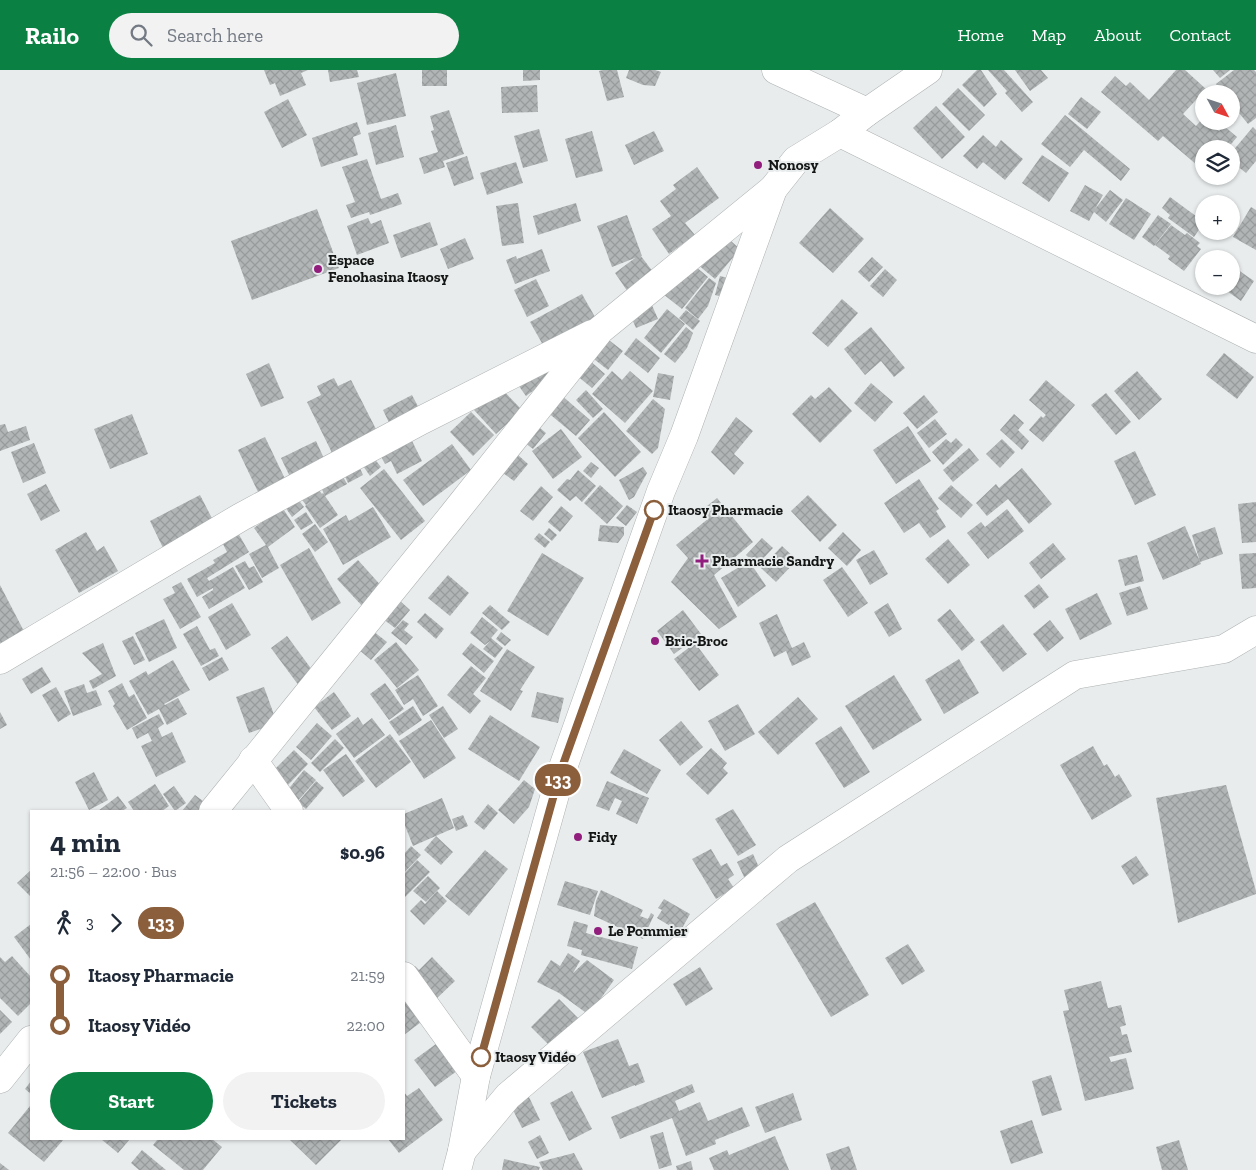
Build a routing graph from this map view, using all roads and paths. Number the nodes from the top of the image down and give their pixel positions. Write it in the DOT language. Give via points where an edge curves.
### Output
graph roads {
  1 [pos="776,70"];
  2 [pos="928,70"];
  3 [pos="867,112"];
  4 [pos="840,133"];
  5 [pos="774,189"];
  6 [pos="600,330"];
  7 [pos="1256,340"];
  8 [pos="1256,630"];
  9 [pos="0,660"];
  10 [pos="253,760"];
  11 [pos="214,810"];
  12 [pos="288,810"];
  13 [pos="405,977"];
  14 [pos="30,1041"];
  15 [pos="476,1076"];
  16 [pos="0,1079"];
  17 [pos="460,1160"];
  1 -- 3 [label="street"];
  2 -- 3 [label="street"];
  3 -- 4 [label="street"];
  4 -- 5 [label="street" via="796,160"];
  4 -- 7 [label="street"];
  5 -- 6 [label="street"];
  5 -- 15 [label="street" via="560,773"];
  6 -- 9 [label="street" via="422,420 242,517"];
  6 -- 10 [label="street"];
  8 -- 17 [label="street" via="1224,649 1075,675 788,859 508,1096"];
  10 -- 11 [label="street"];
  10 -- 12 [label="street"];
  13 -- 15 [label="street"];
  14 -- 16 [label="street"];
  15 -- 17 [label="street"];
}
